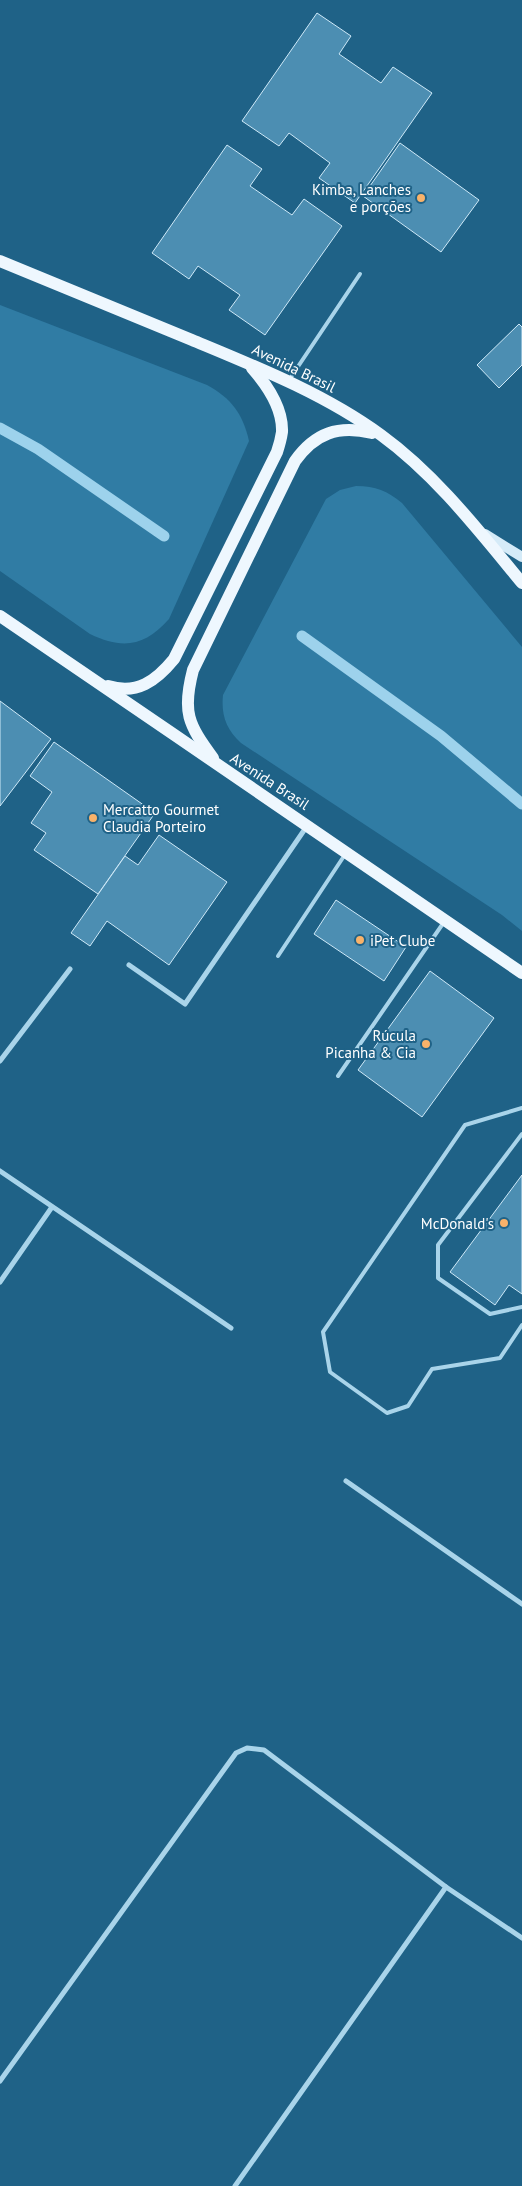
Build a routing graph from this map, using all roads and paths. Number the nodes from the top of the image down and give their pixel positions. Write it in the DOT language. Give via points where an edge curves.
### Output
graph roads {
  1 [pos="0,261"];
  2 [pos="360,274"];
  3 [pos="247,362"];
  4 [pos="288,382"];
  5 [pos="382,435"];
  6 [pos="477,528"];
  7 [pos="522,557"];
  8 [pos="522,583"];
  9 [pos="0,616"];
  10 [pos="99,683"];
  11 [pos="219,767"];
  12 [pos="308,825"];
  13 [pos="347,852"];
  14 [pos="445,920"];
  15 [pos="278,956"];
  16 [pos="130,965"];
  17 [pos="70,969"];
  18 [pos="522,973"];
  19 [pos="0,1061"];
  20 [pos="338,1076"];
  21 [pos="522,1108"];
  22 [pos="522,1134"];
  23 [pos="0,1171"];
  24 [pos="52,1206"];
  25 [pos="0,1282"];
  26 [pos="522,1307"];
  27 [pos="522,1325"];
  28 [pos="231,1328"];
  29 [pos="346,1481"];
  30 [pos="522,1604"];
  31 [pos="446,1887"];
  32 [pos="522,1938"];
  33 [pos="0,2081"];
  34 [pos="235,2186"];
  1 -- 3 [label="main road, Avenida Brasil"];
  2 -- 4 [label="lane"];
  3 -- 4 [label="main road, Avenida Brasil"];
  3 -- 10 [label="main road" via="267,385 277,407 282,431 277,452 174,660 159,677 141,686 122,690"];
  4 -- 5 [label="main road, Avenida Brasil"];
  5 -- 6 [label="main road, Avenida Brasil" via="428,475"];
  5 -- 11 [label="main road" via="356,429 318,437 295,461 193,670 187,694 188,718"];
  6 -- 7 [label="street"];
  6 -- 8 [label="main road, Avenida Brasil"];
  9 -- 10 [label="main road, Avenida Brasil"];
  10 -- 11 [label="main road, Avenida Brasil"];
  11 -- 12 [label="main road, Avenida Brasil"];
  12 -- 13 [label="main road, Avenida Brasil"];
  12 -- 16 [label="street" via="185,1004"];
  13 -- 14 [label="main road, Avenida Brasil"];
  13 -- 15 [label="lane"];
  14 -- 18 [label="main road, Avenida Brasil"];
  14 -- 20 [label="lane"];
  17 -- 19 [label="street"];
  21 -- 27 [label="lane" via="464,1125 323,1332 330,1372 387,1413 408,1406 432,1369 500,1358"];
  22 -- 26 [label="lane" via="438,1245 438,1278 490,1314"];
  23 -- 24 [label="street"];
  24 -- 25 [label="street"];
  24 -- 28 [label="street"];
  29 -- 30 [label="street"];
  31 -- 32 [label="street"];
  31 -- 33 [label="street" via="264,1750 247,1748 236,1753"];
  31 -- 34 [label="street"];
}
